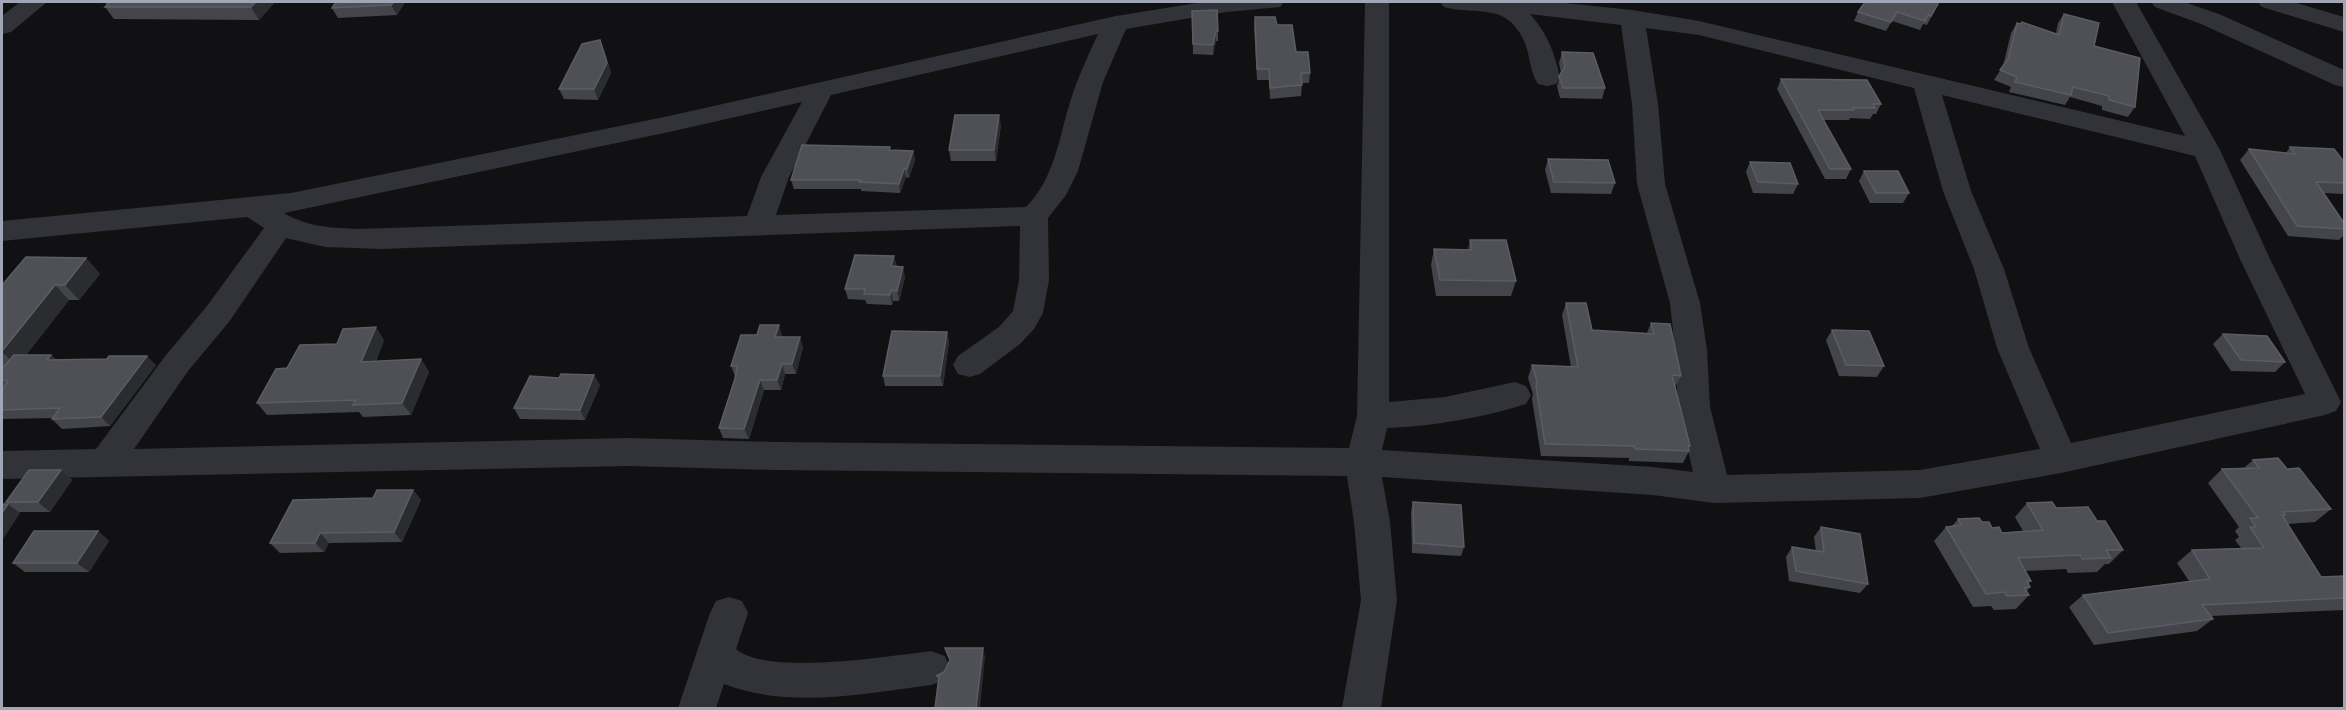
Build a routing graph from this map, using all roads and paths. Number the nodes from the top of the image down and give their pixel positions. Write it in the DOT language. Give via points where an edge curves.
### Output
graph roads {
  1 [pos="35,2"];
  2 [pos="1272,2"];
  3 [pos="1377,2"];
  4 [pos="1452,2"];
  5 [pos="2124,2"];
  6 [pos="2163,2"];
  7 [pos="2270,2"];
  8 [pos="1501,4"];
  9 [pos="1614,11"];
  10 [pos="1116,23"];
  11 [pos="2344,25"];
  12 [pos="2,27"];
  13 [pos="1547,78"];
  14 [pos="2344,79"];
  15 [pos="1926,82"];
  16 [pos="822,90"];
  17 [pos="2206,150"];
  18 [pos="251,206"];
  19 [pos="1035,216"];
  20 [pos="281,224"];
  21 [pos="758,225"];
  22 [pos="2,232"];
  23 [pos="969,365"];
  24 [pos="1515,395"];
  25 [pos="2335,401"];
  26 [pos="1373,416"];
  27 [pos="2061,459"];
  28 [pos="1362,462"];
  29 [pos="104,464"];
  30 [pos="2,465"];
  31 [pos="1714,489"];
  32 [pos="729,613"];
  33 [pos="715,654"];
  34 [pos="931,668"];
  35 [pos="697,708"];
  36 [pos="1362,708"];
  1 -- 12 [label="street"];
  2 -- 10 [label="street" via="1226,5"];
  3 -- 26 [label="street"];
  4 -- 8 [label="street"];
  5 -- 17 [label="street"];
  6 -- 14 [label="street"];
  7 -- 11 [label="street"];
  8 -- 9 [label="street"];
  8 -- 13 [label="street" via="1526,22 1541,53"];
  9 -- 15 [label="street"];
  9 -- 31 [label="street" via="1645,104 1651,184 1684,303 1694,407"];
  10 -- 16 [label="street"];
  10 -- 19 [label="street" via="1089,83 1058,188"];
  15 -- 17 [label="street"];
  15 -- 27 [label="street" via="1957,191 1989,269 2013,348"];
  16 -- 18 [label="street" via="424,177 291,203"];
  16 -- 21 [label="street" via="775,177"];
  17 -- 25 [label="street" via="2255,259"];
  18 -- 20 [label="street"];
  18 -- 22 [label="street"];
  19 -- 21 [label="street"];
  19 -- 23 [label="street" via="1033,293 1028,312 1015,329"];
  20 -- 21 [label="street" via="324,238 381,240"];
  20 -- 29 [label="street" via="245,278"];
  24 -- 26 [label="street" via="1471,407"];
  25 -- 27 [label="street"];
  26 -- 28 [label="street"];
  27 -- 31 [label="street" via="1920,484"];
  28 -- 29 [label="street" via="628,452"];
  28 -- 31 [label="street" via="1653,481"];
  28 -- 36 [label="street" via="1379,600"];
  29 -- 30 [label="street"];
  32 -- 33 [label="street"];
  33 -- 34 [label="street" via="737,672 770,679"];
  33 -- 35 [label="street"];
}
